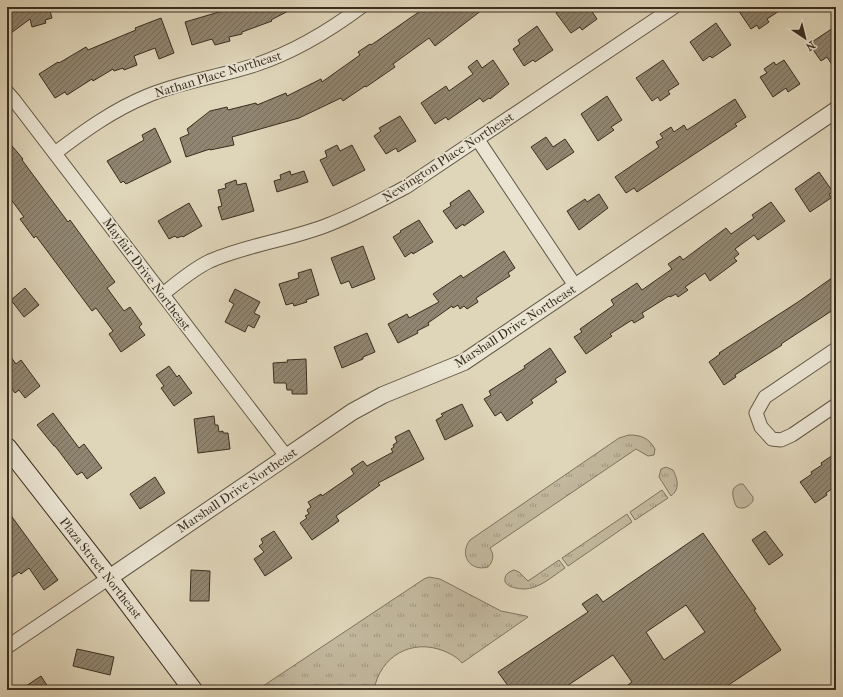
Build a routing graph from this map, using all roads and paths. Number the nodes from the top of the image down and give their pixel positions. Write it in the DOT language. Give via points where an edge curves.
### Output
graph roads {
  1 [pos="674,7"];
  2 [pos="355,9"];
  3 [pos="7,92"];
  4 [pos="836,110"];
  5 [pos="478,140"];
  6 [pos="55,154"];
  7 [pos="576,287"];
  8 [pos="163,294"];
  9 [pos="836,349"];
  10 [pos="836,405"];
  11 [pos="7,447"];
  12 [pos="286,456"];
  13 [pos="109,578"];
  14 [pos="7,647"];
  15 [pos="193,690"];
  1 -- 5 [label="street, Newington Place Northeast"];
  2 -- 6 [label="street, Nathan Place Northeast" via="319,36 287,52 255,65 179,84 115,111"];
  3 -- 6 [label="street, Mayfair Drive Northeast"];
  4 -- 7 [label="street, Marshall Drive Northeast"];
  5 -- 7 [label="street"];
  5 -- 8 [label="street, Newington Place Northeast" via="406,187 369,207 290,238 236,251 209,261"];
  6 -- 8 [label="street, Mayfair Drive Northeast"];
  7 -- 12 [label="street, Marshall Drive Northeast" via="464,362 384,395 352,412"];
  8 -- 12 [label="street, Mayfair Drive Northeast"];
  9 -- 10 [label="street" via="765,397 756,412 761,427 772,439 781,440"];
  11 -- 13 [label="main road, Plaza Street Northeast"];
  12 -- 13 [label="street, Marshall Drive Northeast"];
  13 -- 14 [label="street, Marshall Drive Northeast"];
  13 -- 15 [label="main road, Plaza Street Northeast"];
}
